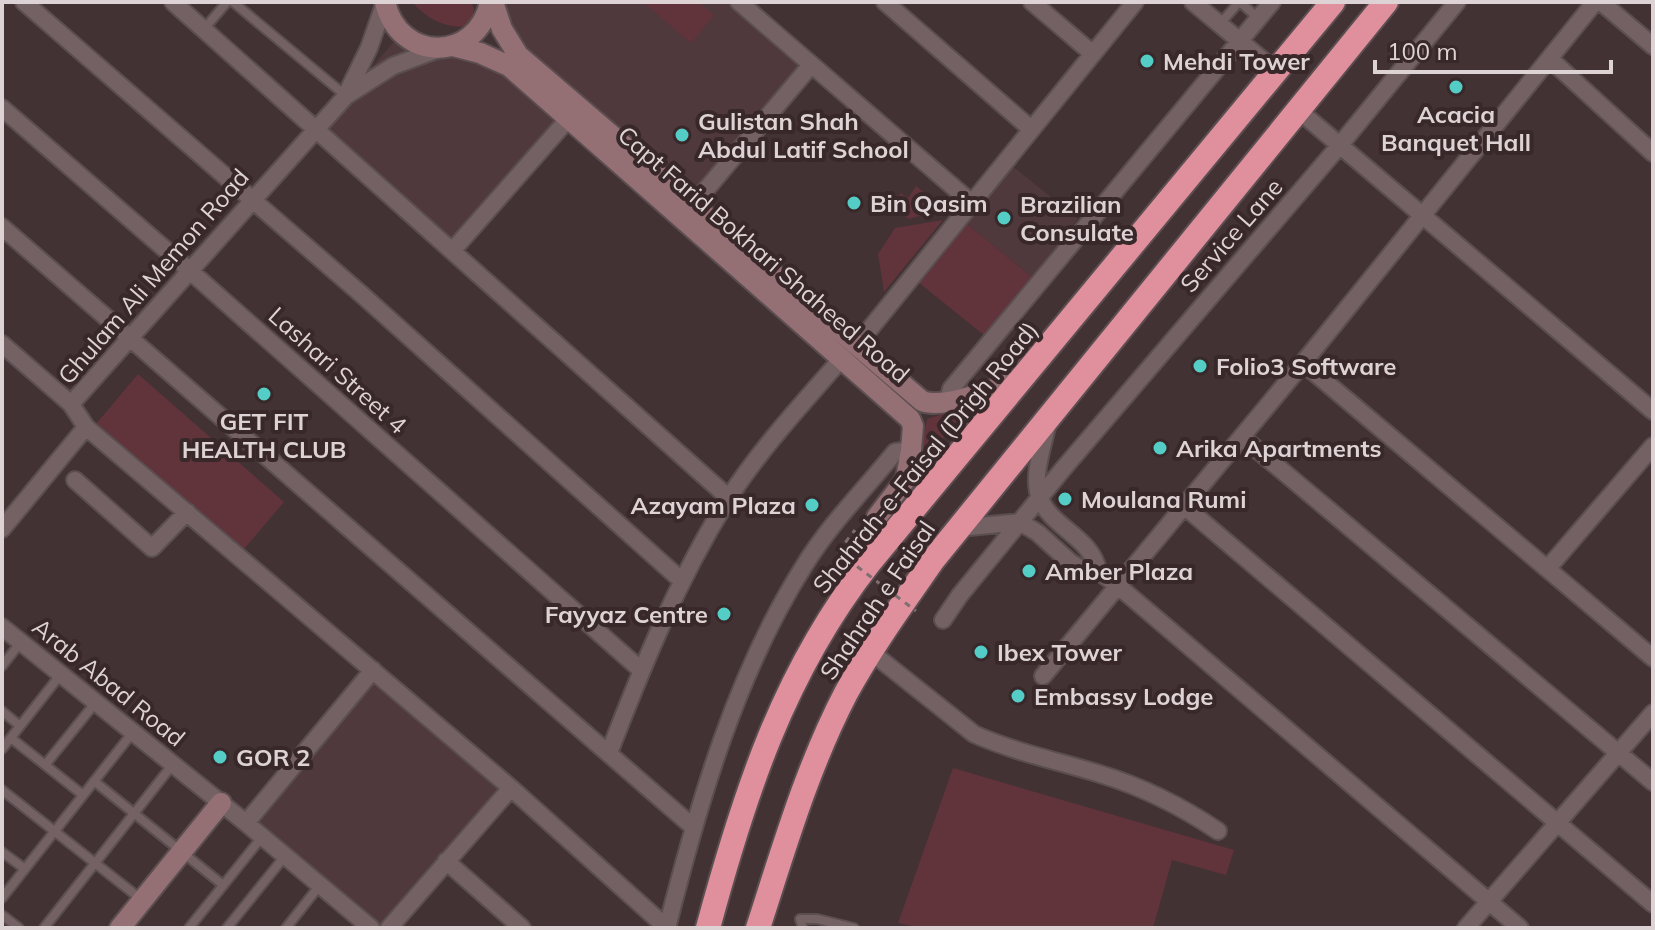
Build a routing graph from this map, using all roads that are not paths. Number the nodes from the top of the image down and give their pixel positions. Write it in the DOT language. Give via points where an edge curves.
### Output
graph roads {
  1 [pos="24,2"];
  2 [pos="175,2"];
  3 [pos="230,2"];
  4 [pos="385,2"];
  5 [pos="492,2"];
  6 [pos="739,2"];
  7 [pos="885,2"];
  8 [pos="1032,2"];
  9 [pos="1135,2"];
  10 [pos="1193,2"];
  11 [pos="1239,2"];
  12 [pos="1272,2"];
  13 [pos="1333,2"];
  14 [pos="1386,2"];
  15 [pos="1457,2"];
  16 [pos="1595,2"];
  17 [pos="1601,2"];
  18 [pos="1258,18"];
  19 [pos="1220,25"];
  20 [pos="204,29"];
  21 [pos="1239,41"];
  22 [pos="1653,46"];
  23 [pos="446,47"];
  24 [pos="1093,54"];
  25 [pos="1551,60"];
  26 [pos="811,65"];
  27 [pos="1277,72"];
  28 [pos="346,96"];
  29 [pos="2,108"];
  30 [pos="1297,109"];
  31 [pos="569,118"];
  32 [pos="1031,129"];
  33 [pos="316,130"];
  34 [pos="1340,145"];
  35 [pos="1653,153"];
  36 [pos="253,199"];
  37 [pos="973,204"];
  38 [pos="693,205"];
  39 [pos="1423,216"];
  40 [pos="2,227"];
  41 [pos="452,251"];
  42 [pos="189,270"];
  43 [pos="130,337"];
  44 [pos="2,344"];
  45 [pos="850,352"];
  46 [pos="1303,363"];
  47 [pos="1024,379"];
  48 [pos="948,401"];
  49 [pos="71,404"];
  50 [pos="1653,411"];
  51 [pos="1050,416"];
  52 [pos="86,427"];
  53 [pos="1242,437"];
  54 [pos="1653,446"];
  55 [pos="911,450"];
  56 [pos="75,480"];
  57 [pos="729,498"];
  58 [pos="1040,498"];
  59 [pos="1184,506"];
  60 [pos="187,512"];
  61 [pos="1020,522"];
  62 [pos="959,528"];
  63 [pos="2,529"];
  64 [pos="869,563"];
  65 [pos="1548,568"];
  66 [pos="1098,571"];
  67 [pos="681,580"];
  68 [pos="1117,585"];
  69 [pos="943,620"];
  70 [pos="2,627"];
  71 [pos="21,642"];
  72 [pos="871,652"];
  73 [pos="1653,658"];
  74 [pos="2,666"];
  75 [pos="373,670"];
  76 [pos="641,670"];
  77 [pos="61,674"];
  78 [pos="1043,676"];
  79 [pos="96,702"];
  80 [pos="2,711"];
  81 [pos="1653,713"];
  82 [pos="20,726"];
  83 [pos="133,732"];
  84 [pos="11,738"];
  85 [pos="2,749"];
  86 [pos="609,753"];
  87 [pos="1619,753"];
  88 [pos="173,764"];
  89 [pos="45,765"];
  90 [pos="94,781"];
  91 [pos="1653,782"];
  92 [pos="511,788"];
  93 [pos="2,790"];
  94 [pos="83,795"];
  95 [pos="221,803"];
  96 [pos="134,813"];
  97 [pos="1558,822"];
  98 [pos="246,823"];
  99 [pos="692,826"];
  100 [pos="55,831"];
  101 [pos="1218,831"];
  102 [pos="262,837"];
  103 [pos="2,852"];
  104 [pos="182,852"];
  105 [pos="285,856"];
  106 [pos="446,861"];
  107 [pos="95,863"];
  108 [pos="725,867"];
  109 [pos="25,869"];
  110 [pos="223,885"];
  111 [pos="320,885"];
  112 [pos="2,898"];
  113 [pos="143,900"];
  114 [pos="1489,901"];
  115 [pos="1653,904"];
  116 [pos="2,915"];
  117 [pos="192,924"];
  118 [pos="123,927"];
  119 [pos="19,928"];
  120 [pos="44,928"];
  121 [pos="203,928"];
  122 [pos="227,928"];
  123 [pos="286,928"];
  124 [pos="371,928"];
  125 [pos="389,928"];
  126 [pos="522,928"];
  127 [pos="667,928"];
  128 [pos="695,928"];
  129 [pos="708,928"];
  130 [pos="758,928"];
  131 [pos="803,928"];
  132 [pos="854,928"];
  133 [pos="1466,928"];
  134 [pos="1520,928"];
  1 -- 36 [label="street"];
  2 -- 20 [label="street"];
  3 -- 20 [label="lane"];
  3 -- 28 [label="lane"];
  4 -- 23 [label="street, Capt Farid Bokhari Shaheed Road" via="401,34 425,47"];
  4 -- 28 [label="street"];
  5 -- 23 [label="street" via="480,28"];
  5 -- 38 [label="street, Capt Farid Bokhari Shaheed Road" via="518,55"];
  6 -- 26 [label="street"];
  7 -- 32 [label="street"];
  8 -- 24 [label="street"];
  9 -- 24 [label="street"];
  10 -- 19 [label="street"];
  11 -- 18 [label="lane"];
  11 -- 19 [label="lane"];
  12 -- 18 [label="street"];
  13 -- 27 [label="highway"];
  14 -- 30 [label="highway"];
  15 -- 34 [label="street, Service Lane"];
  16 -- 25 [label="street"];
  17 -- 22 [label="street"];
  18 -- 21 [label="street"];
  19 -- 21 [label="street"];
  20 -- 33 [label="street"];
  21 -- 27 [label="street"];
  21 -- 48 [label="street" via="960,377"];
  23 -- 28 [label="street" via="393,66"];
  23 -- 31 [label="street, Capt Farid Bokhari Shaheed Road" via="480,53 509,66"];
  24 -- 32 [label="street"];
  25 -- 35 [label="street"];
  25 -- 39 [label="street"];
  26 -- 37 [label="street"];
  26 -- 38 [label="street"];
  27 -- 47 [label="highway, Shahrah-e-Faisal (Drigh Road)"];
  28 -- 33 [label="street, Ghulam Ali Memon Road"];
  29 -- 42 [label="street, Lashari Street 4"];
  30 -- 34 [label="street"];
  30 -- 51 [label="highway"];
  31 -- 41 [label="street"];
  31 -- 45 [label="street, Capt Farid Bokhari Shaheed Road"];
  32 -- 37 [label="street"];
  33 -- 36 [label="street, Ghulam Ali Memon Road"];
  33 -- 41 [label="street"];
  34 -- 39 [label="street"];
  34 -- 58 [label="street, Service Lane"];
  36 -- 42 [label="street, Ghulam Ali Memon Road"];
  36 -- 67 [label="street"];
  37 -- 45 [label="street"];
  38 -- 45 [label="street, Capt Farid Bokhari Shaheed Road"];
  39 -- 46 [label="street"];
  39 -- 50 [label="street"];
  40 -- 43 [label="street"];
  41 -- 57 [label="street"];
  42 -- 43 [label="street, Ghulam Ali Memon Road"];
  42 -- 76 [label="street, Lashari Street 4"];
  43 -- 49 [label="street, Ghulam Ali Memon Road"];
  43 -- 86 [label="street"];
  44 -- 49 [label="street"];
  45 -- 48 [label="street, Capt Farid Bokhari Shaheed Road" via="922,401"];
  45 -- 55 [label="street, Capt Farid Bokhari Shaheed Road" via="910,419"];
  45 -- 57 [label="street" via="770,441"];
  46 -- 53 [label="street"];
  46 -- 65 [label="street"];
  47 -- 48 [label="street, Capt Farid Bokhari Shaheed Road"];
  47 -- 64 [label="highway, Shahrah-e-Faisal (Drigh Road)"];
  49 -- 52 [label="street, Ghulam Ali Memon Road"];
  51 -- 58 [label="street" via="1038,472"];
  51 -- 62 [label="highway, Shahrah e Faisal"];
  52 -- 60 [label="street, Ghulam Ali Memon Road"];
  52 -- 63 [label="street"];
  53 -- 59 [label="street"];
  53 -- 87 [label="street"];
  54 -- 65 [label="street"];
  55 -- 64 [label="street, Capt Farid Bokhari Shaheed Road" via="906,479 877,517"];
  55 -- 99 [label="street" via="895,452 791,587 749,672"];
  56 -- 60 [label="street" via="152,548"];
  57 -- 67 [label="street"];
  58 -- 61 [label="street, Service Lane"];
  58 -- 66 [label="street" via="1095,556"];
  59 -- 68 [label="street"];
  59 -- 97 [label="street"];
  60 -- 75 [label="street, Ghulam Ali Memon Road"];
  61 -- 62 [label="street"];
  61 -- 66 [label="street" via="1084,571"];
  61 -- 69 [label="street, Service Lane"];
  62 -- 72 [label="highway, Shahrah e Faisal"];
  64 -- 108 [label="highway, Shahrah-e-Faisal (Drigh Road)" via="776,717"];
  65 -- 73 [label="street"];
  66 -- 68 [label="street"];
  67 -- 76 [label="street"];
  68 -- 78 [label="street"];
  68 -- 114 [label="street"];
  70 -- 71 [label="street, Arab Abad Road"];
  71 -- 74 [label="lane"];
  71 -- 77 [label="street, Arab Abad Road"];
  72 -- 101 [label="street" via="974,734 1149,791"];
  72 -- 130 [label="highway, Shahrah e Faisal" via="803,788"];
  75 -- 92 [label="street, Ghulam Ali Memon Road"];
  75 -- 98 [label="street"];
  76 -- 86 [label="street"];
  77 -- 79 [label="street, Arab Abad Road"];
  77 -- 82 [label="lane"];
  79 -- 83 [label="street, Arab Abad Road"];
  79 -- 89 [label="lane"];
  80 -- 82 [label="lane"];
  81 -- 87 [label="street"];
  82 -- 84 [label="lane"];
  83 -- 88 [label="street, Arab Abad Road"];
  83 -- 90 [label="lane"];
  84 -- 85 [label="lane"];
  84 -- 89 [label="lane"];
  86 -- 99 [label="street"];
  87 -- 91 [label="street"];
  87 -- 97 [label="street"];
  88 -- 95 [label="street, Arab Abad Road"];
  88 -- 96 [label="lane"];
  89 -- 94 [label="lane"];
  90 -- 94 [label="lane"];
  90 -- 96 [label="lane"];
  92 -- 106 [label="street"];
  92 -- 127 [label="street, Ghulam Ali Memon Road"];
  93 -- 100 [label="lane"];
  94 -- 100 [label="lane"];
  95 -- 98 [label="street, Arab Abad Road"];
  95 -- 104 [label="street"];
  96 -- 104 [label="lane"];
  96 -- 107 [label="lane"];
  97 -- 114 [label="street"];
  97 -- 115 [label="street"];
  98 -- 102 [label="street, Arab Abad Road"];
  99 -- 127 [label="street"];
  100 -- 107 [label="lane"];
  100 -- 109 [label="lane"];
  102 -- 105 [label="street, Arab Abad Road"];
  102 -- 110 [label="lane"];
  103 -- 109 [label="lane"];
  104 -- 110 [label="lane"];
  104 -- 113 [label="street"];
  105 -- 111 [label="street, Arab Abad Road"];
  105 -- 122 [label="lane"];
  106 -- 125 [label="street"];
  106 -- 126 [label="street"];
  107 -- 113 [label="lane"];
  107 -- 120 [label="lane"];
  108 -- 128 [label="highway"];
  108 -- 129 [label="highway, Shahrah-e-Faisal (Drigh Road)"];
  109 -- 112 [label="lane"];
  110 -- 117 [label="lane"];
  111 -- 123 [label="lane"];
  111 -- 124 [label="street, Arab Abad Road"];
  113 -- 118 [label="street"];
  114 -- 133 [label="street"];
  114 -- 134 [label="street"];
  116 -- 119 [label="lane"];
  117 -- 121 [label="lane"];
  131 -- 132 [label="lane" via="800,919"];
}
